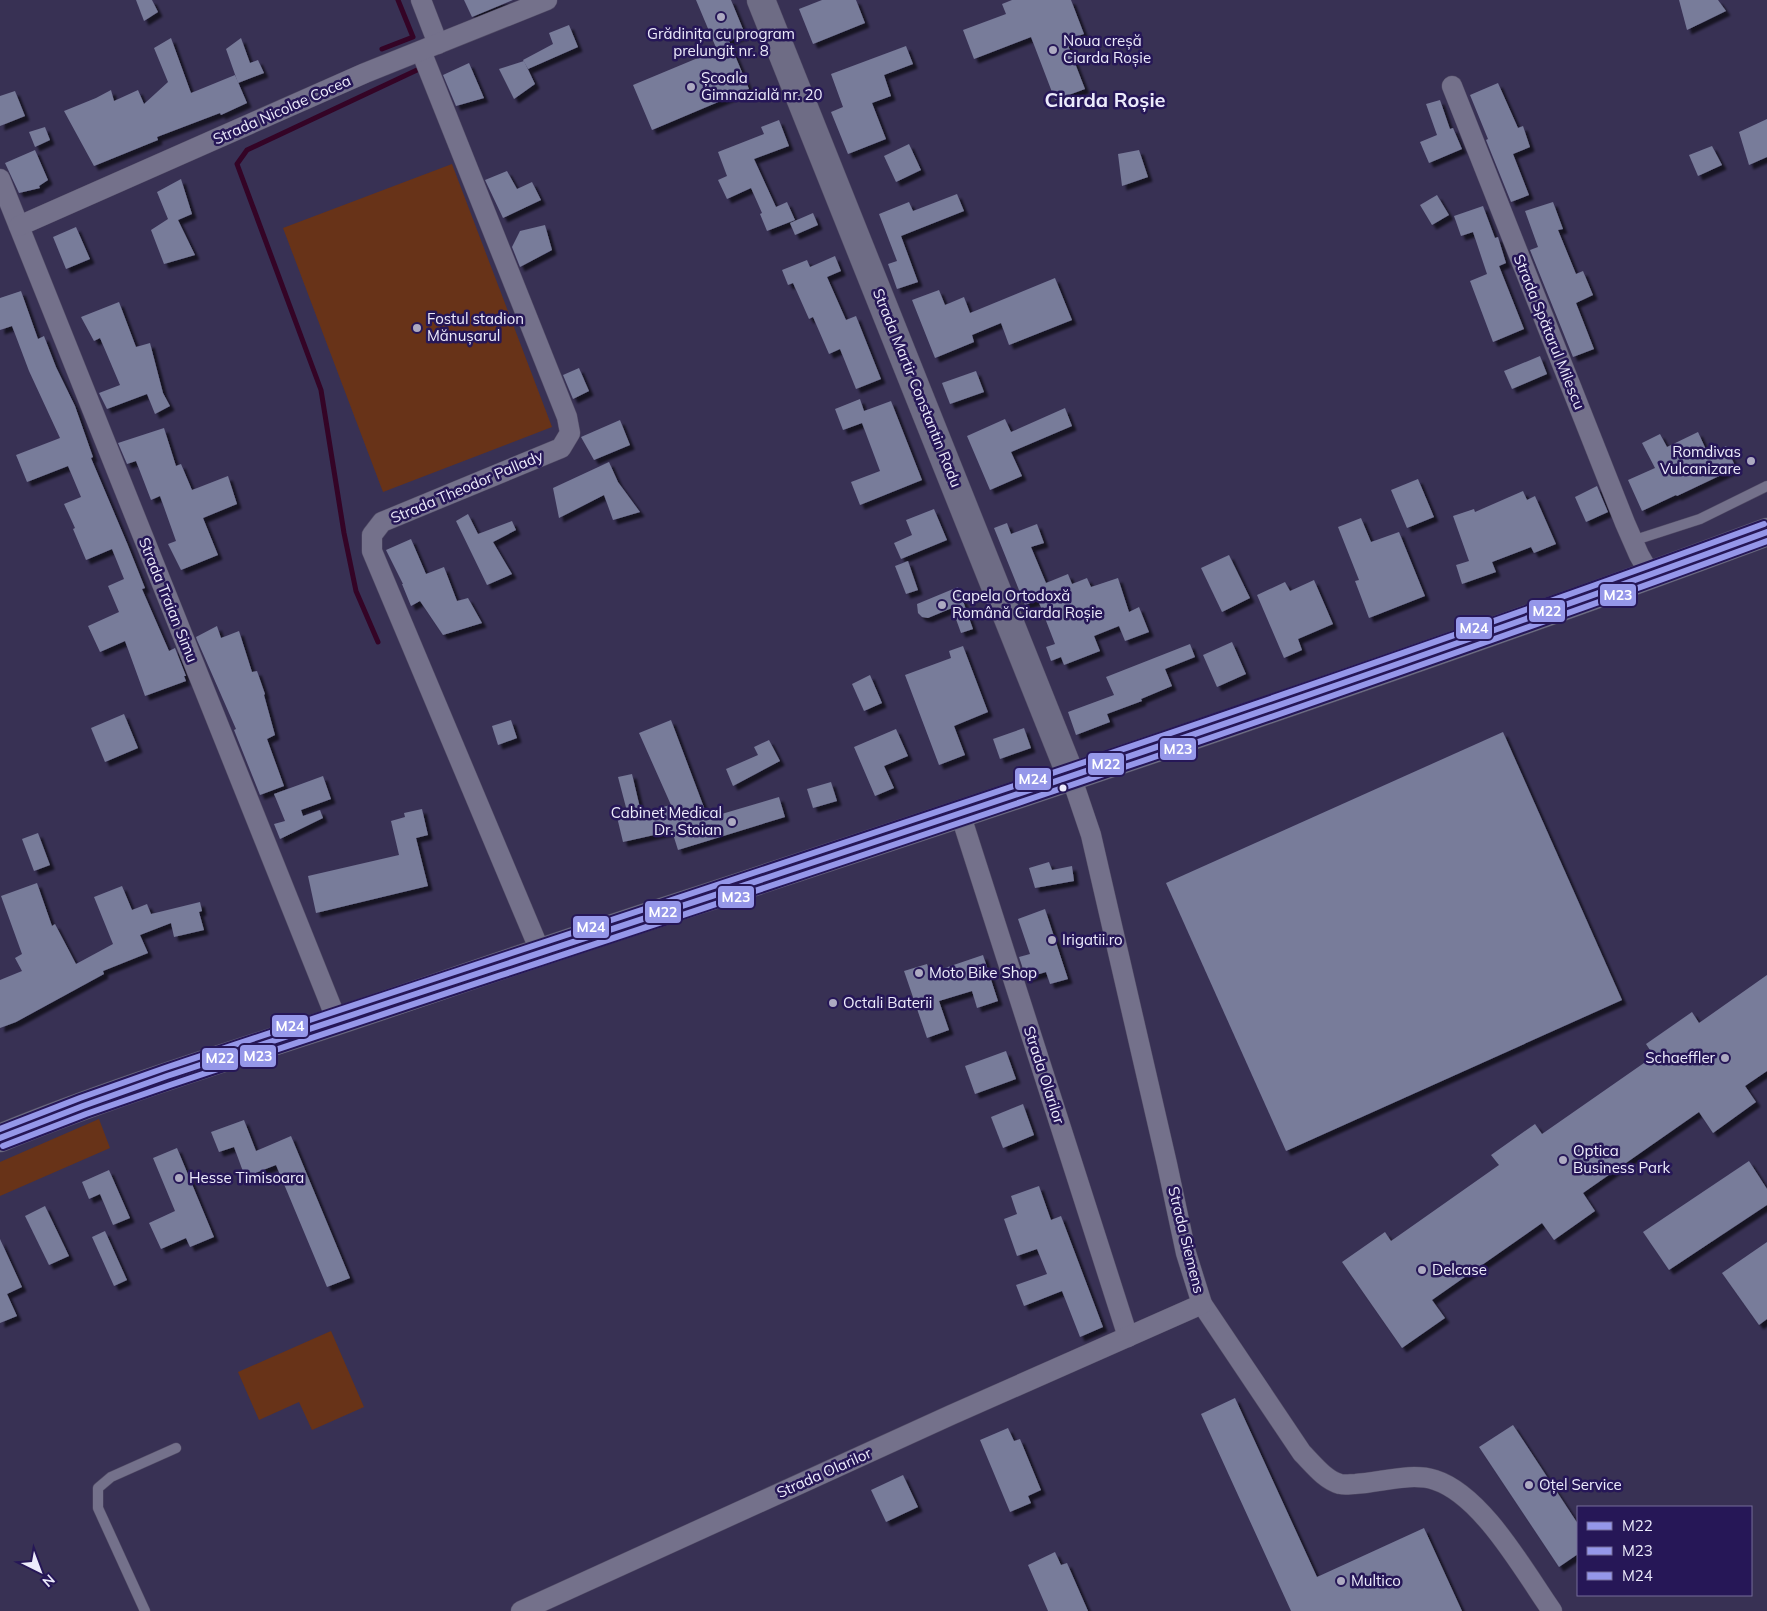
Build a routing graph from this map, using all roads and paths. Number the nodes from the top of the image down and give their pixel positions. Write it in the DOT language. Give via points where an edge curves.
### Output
graph roads {
  1 [pos="420,0"];
  2 [pos="547,0"];
  3 [pos="761,0"];
  4 [pos="430,47"];
  5 [pos="1452,86"];
  6 [pos="0,179"];
  7 [pos="19,226"];
  8 [pos="1767,486"];
  9 [pos="1767,532"];
  10 [pos="1632,541"];
  11 [pos="1650,576"];
  12 [pos="1071,776"];
  13 [pos="960,813"];
  14 [pos="540,951"];
  15 [pos="337,1021"];
  16 [pos="0,1138"];
  17 [pos="1202,1304"];
  18 [pos="1128,1337"];
  19 [pos="176,1448"];
  20 [pos="144,1611"];
  21 [pos="521,1611"];
  22 [pos="1552,1611"];
  1 -- 4 [label="street, Strada Theodor Pallady"];
  2 -- 4 [label="street, Strada Nicolae Cocea"];
  3 -- 12 [label="street, Strada Martir Constantin Radu"];
  4 -- 7 [label="street, Strada Nicolae Cocea"];
  4 -- 14 [label="street, Strada Theodor Pallady" via="567,417 570,433 561,448 382,522 372,535 372,551"];
  5 -- 10 [label="street, Strada Spătarul Milescu"];
  6 -- 7 [label="street, Strada Traian Simu"];
  7 -- 15 [label="street, Strada Traian Simu"];
  8 -- 10 [label="lane" via="1700,519"];
  9 -- 11 [label="main road"];
  10 -- 11 [label="street, Strada Spătarul Milescu"];
  11 -- 12 [label="main road"];
  12 -- 13 [label="main road"];
  12 -- 17 [label="street, Strada Siemens" via="1091,835 1186,1253"];
  13 -- 14 [label="main road"];
  13 -- 18 [label="street, Strada Olarilor"];
  14 -- 15 [label="main road"];
  15 -- 16 [label="main road" via="186,1069"];
  17 -- 18 [label="street, Strada Olarilor"];
  17 -- 22 [label="street, Strada Siemens" via="1302,1453 1323,1474 1340,1484 1418,1478 1433,1479 1449,1486 1473,1504"];
  18 -- 21 [label="street, Strada Olarilor"];
  19 -- 20 [label="lane" via="111,1477 98,1488 98,1508"];
}
